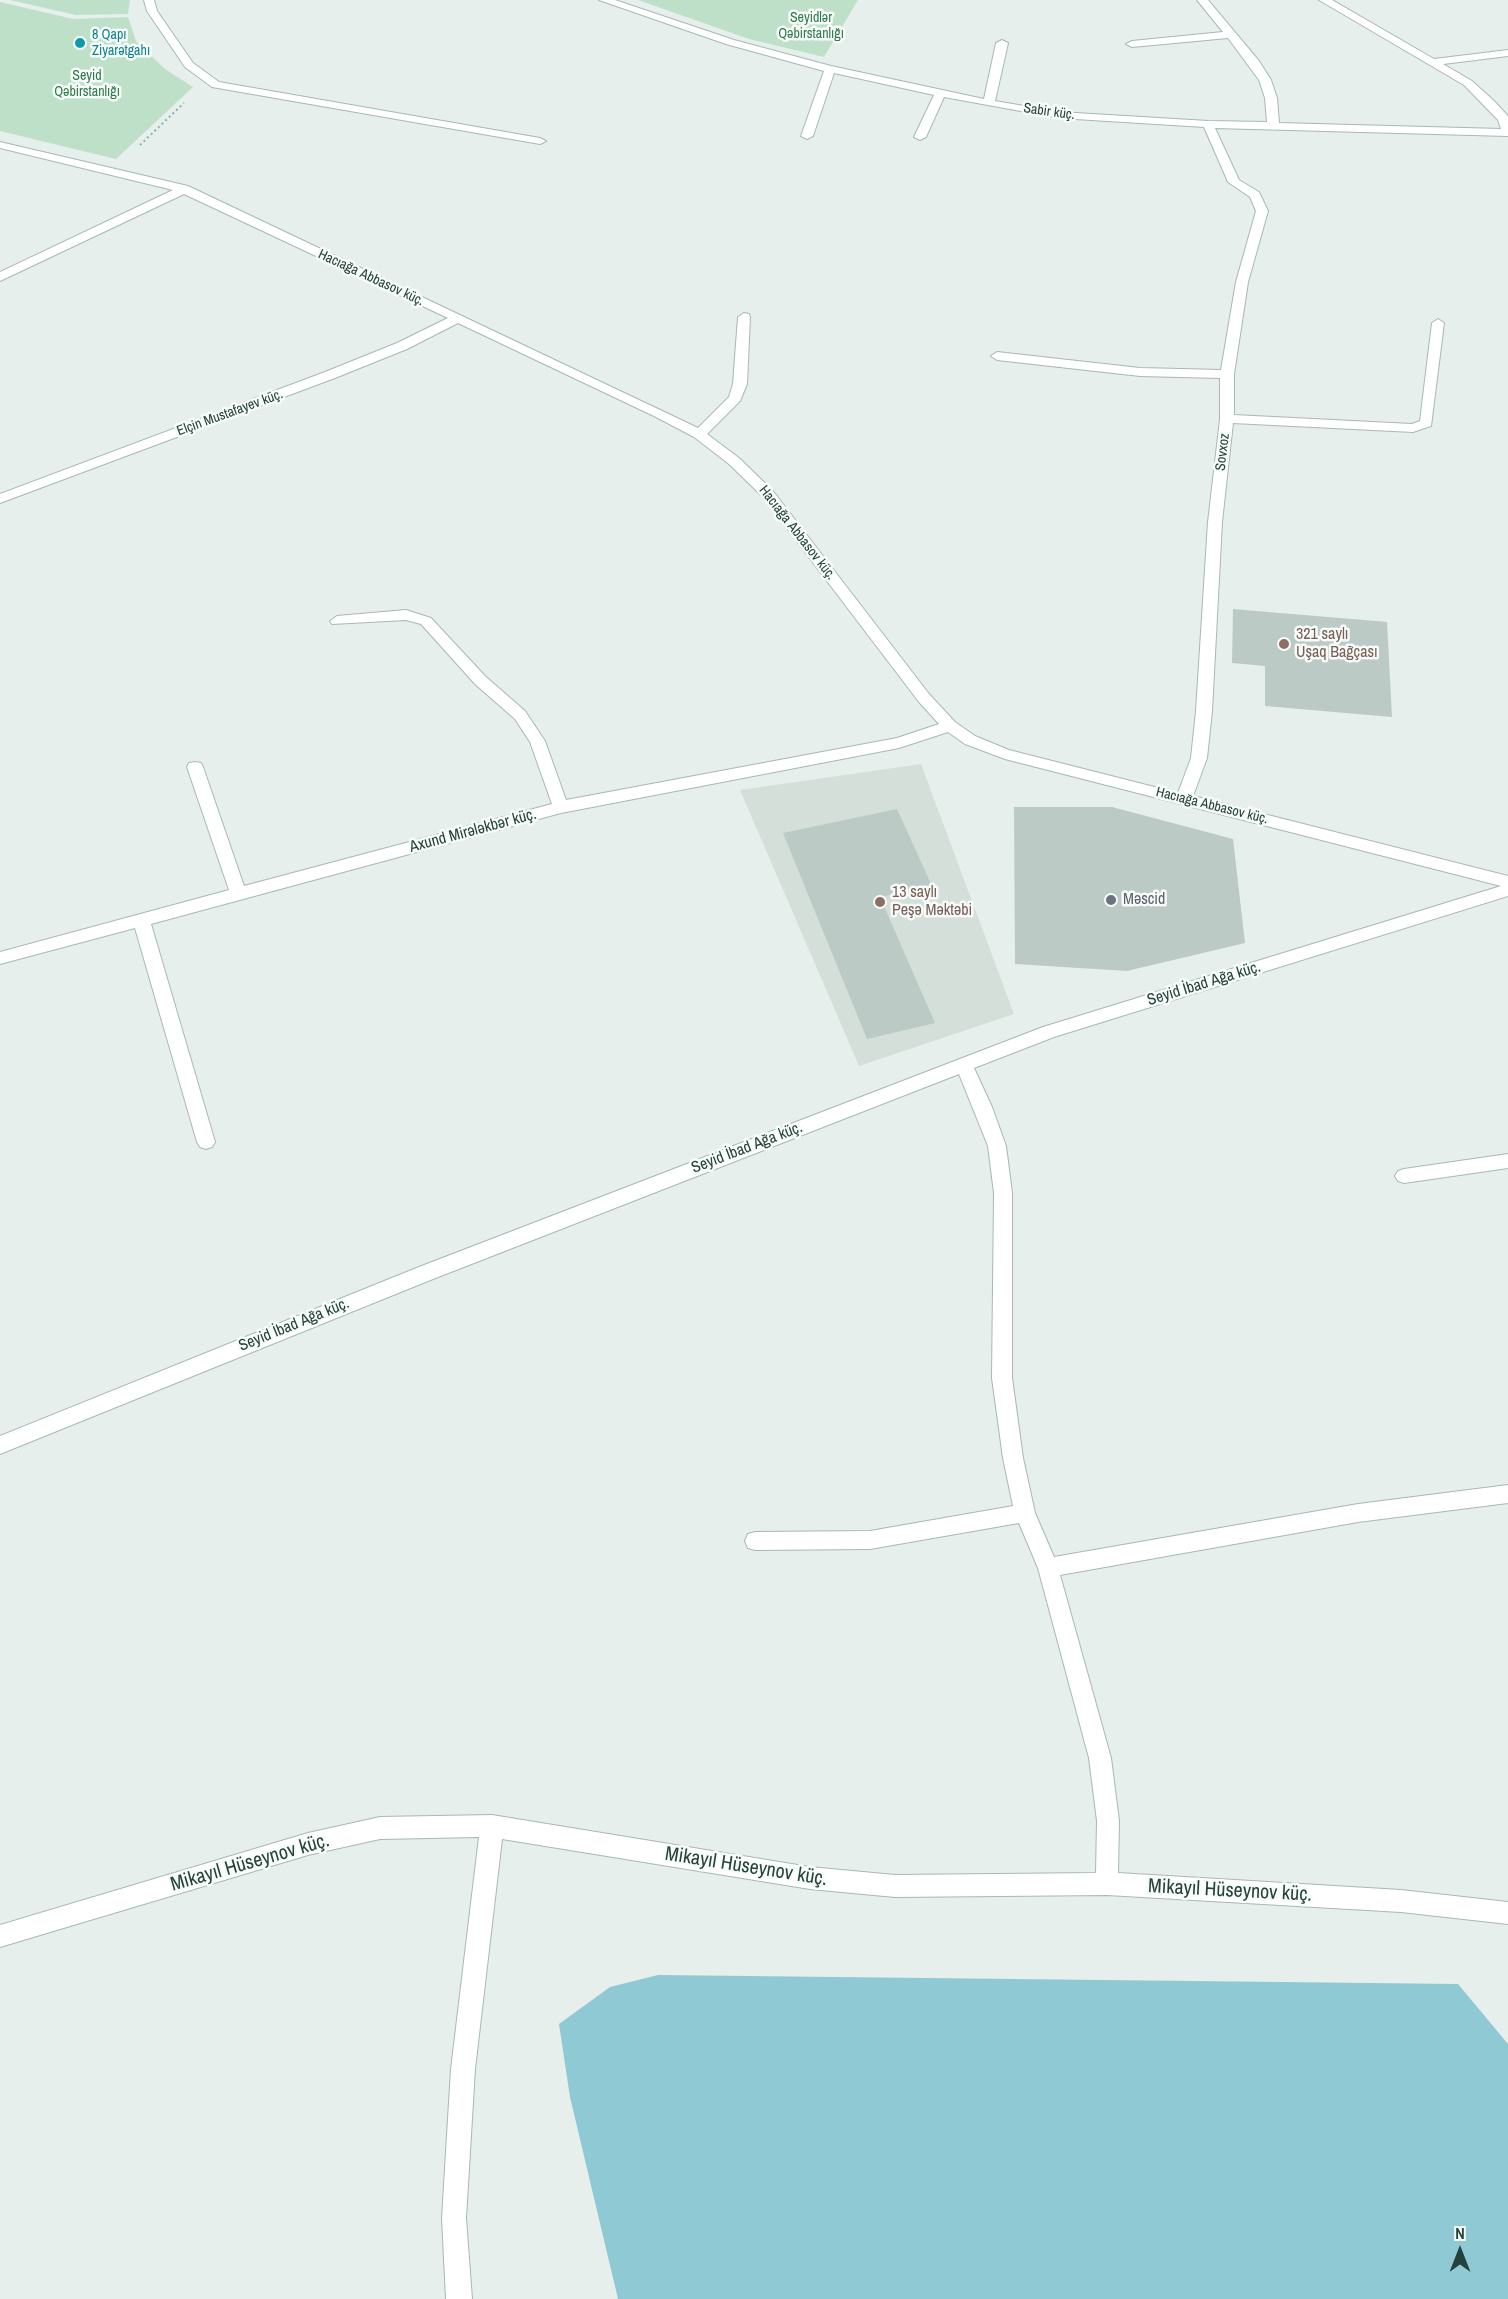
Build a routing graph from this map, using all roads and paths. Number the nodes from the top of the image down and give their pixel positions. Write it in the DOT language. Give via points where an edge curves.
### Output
graph roads {
  1 [pos="149,0"];
  2 [pos="604,0"];
  3 [pos="1202,0"];
  4 [pos="1324,0"];
  5 [pos="1229,35"];
  6 [pos="1002,43"];
  7 [pos="1132,44"];
  8 [pos="1508,53"];
  9 [pos="1434,62"];
  10 [pos="830,69"];
  11 [pos="216,85"];
  12 [pos="940,93"];
  13 [pos="989,103"];
  14 [pos="1208,123"];
  15 [pos="1273,124"];
  16 [pos="1508,132"];
  17 [pos="807,136"];
  18 [pos="920,137"];
  19 [pos="540,141"];
  20 [pos="0,145"];
  21 [pos="113,172"];
  22 [pos="184,189"];
  23 [pos="0,277"];
  24 [pos="744,317"];
  25 [pos="457,319"];
  26 [pos="1438,323"];
  27 [pos="997,356"];
  28 [pos="1227,374"];
  29 [pos="1227,419"];
  30 [pos="699,434"];
  31 [pos="0,499"];
  32 [pos="337,621"];
  33 [pos="950,726"];
  34 [pos="195,767"];
  35 [pos="1184,800"];
  36 [pos="561,807"];
  37 [pos="1508,882"];
  38 [pos="1508,890"];
  39 [pos="238,893"];
  40 [pos="141,919"];
  41 [pos="0,958"];
  42 [pos="963,1064"];
  43 [pos="206,1142"];
  44 [pos="1508,1161"];
  45 [pos="1404,1176"];
  46 [pos="0,1445"];
  47 [pos="1508,1494"];
  48 [pos="1025,1513"];
  49 [pos="755,1541"];
  50 [pos="1048,1568"];
  51 [pos="492,1827"];
  52 [pos="1107,1884"];
  53 [pos="1508,1913"];
  54 [pos="0,1936"];
  55 [pos="459,2299"];
  1 -- 11 [label="street" via="152,11 189,65"];
  2 -- 10 [label="street, Sabir küç." via="730,42"];
  3 -- 5 [label="street"];
  4 -- 9 [label="street"];
  5 -- 7 [label="street"];
  5 -- 15 [label="street" via="1265,80"];
  6 -- 13 [label="street"];
  8 -- 9 [label="street"];
  9 -- 16 [label="street" via="1490,102 1504,119"];
  10 -- 12 [label="street, Sabir küç."];
  10 -- 17 [label="street"];
  11 -- 19 [label="street"];
  11 -- 21 [label="path" via="183,104"];
  12 -- 13 [label="street, Sabir küç."];
  12 -- 18 [label="street"];
  13 -- 14 [label="street, Sabir küç." via="1059,115"];
  14 -- 15 [label="street, Sabir küç."];
  14 -- 28 [label="street, Sovxoz" via="1234,182 1255,195 1262,211 1242,282"];
  15 -- 16 [label="street, Sabir küç."];
  20 -- 21 [label="street, Hacıağa Abbasov küç."];
  21 -- 22 [label="street, Hacıağa Abbasov küç."];
  22 -- 23 [label="street"];
  22 -- 25 [label="street, Hacıağa Abbasov küç."];
  24 -- 30 [label="street" via="740,384 735,398"];
  25 -- 30 [label="street, Hacıağa Abbasov küç."];
  25 -- 31 [label="street, Elçin Mustafayev küç." via="330,375"];
  26 -- 29 [label="street" via="1426,423 1413,428"];
  27 -- 28 [label="street" via="1140,372"];
  28 -- 29 [label="street, Sovxoz"];
  29 -- 35 [label="street, Sovxoz" via="1214,533 1199,758"];
  30 -- 33 [label="street, Hacıağa Abbasov küç." via="768,494 924,698"];
  32 -- 36 [label="street" via="406,615 426,621 480,680 520,715 537,741"];
  33 -- 35 [label="street, Hacıağa Abbasov küç." via="969,740 1005,754"];
  33 -- 36 [label="street, Axund Mirələkbər küç." via="899,743"];
  34 -- 39 [label="street"];
  35 -- 37 [label="street, Hacıağa Abbasov küç."];
  36 -- 39 [label="street, Axund Mirələkbər küç."];
  38 -- 42 [label="street, Seyid İbad Ağa küç." via="1049,1032"];
  39 -- 40 [label="street, Axund Mirələkbər küç."];
  40 -- 41 [label="street, Axund Mirələkbər küç."];
  40 -- 43 [label="street"];
  42 -- 46 [label="street, Seyid İbad Ağa küç." via="284,1329"];
  42 -- 48 [label="street" via="996,1146 1003,1193 1002,1378"];
  44 -- 45 [label="street"];
  47 -- 50 [label="street" via="1358,1513"];
  48 -- 49 [label="street" via="870,1540"];
  48 -- 50 [label="street"];
  50 -- 52 [label="street" via="1100,1758 1108,1821"];
  51 -- 52 [label="street, Mikayıl Hüseynov küç." via="810,1878 896,1886"];
  51 -- 54 [label="street, Mikayıl Hüseynov küç." via="381,1828 308,1844"];
  51 -- 55 [label="street" via="463,2069 454,2218"];
  52 -- 53 [label="street, Mikayıl Hüseynov küç." via="1401,1901"];
}
